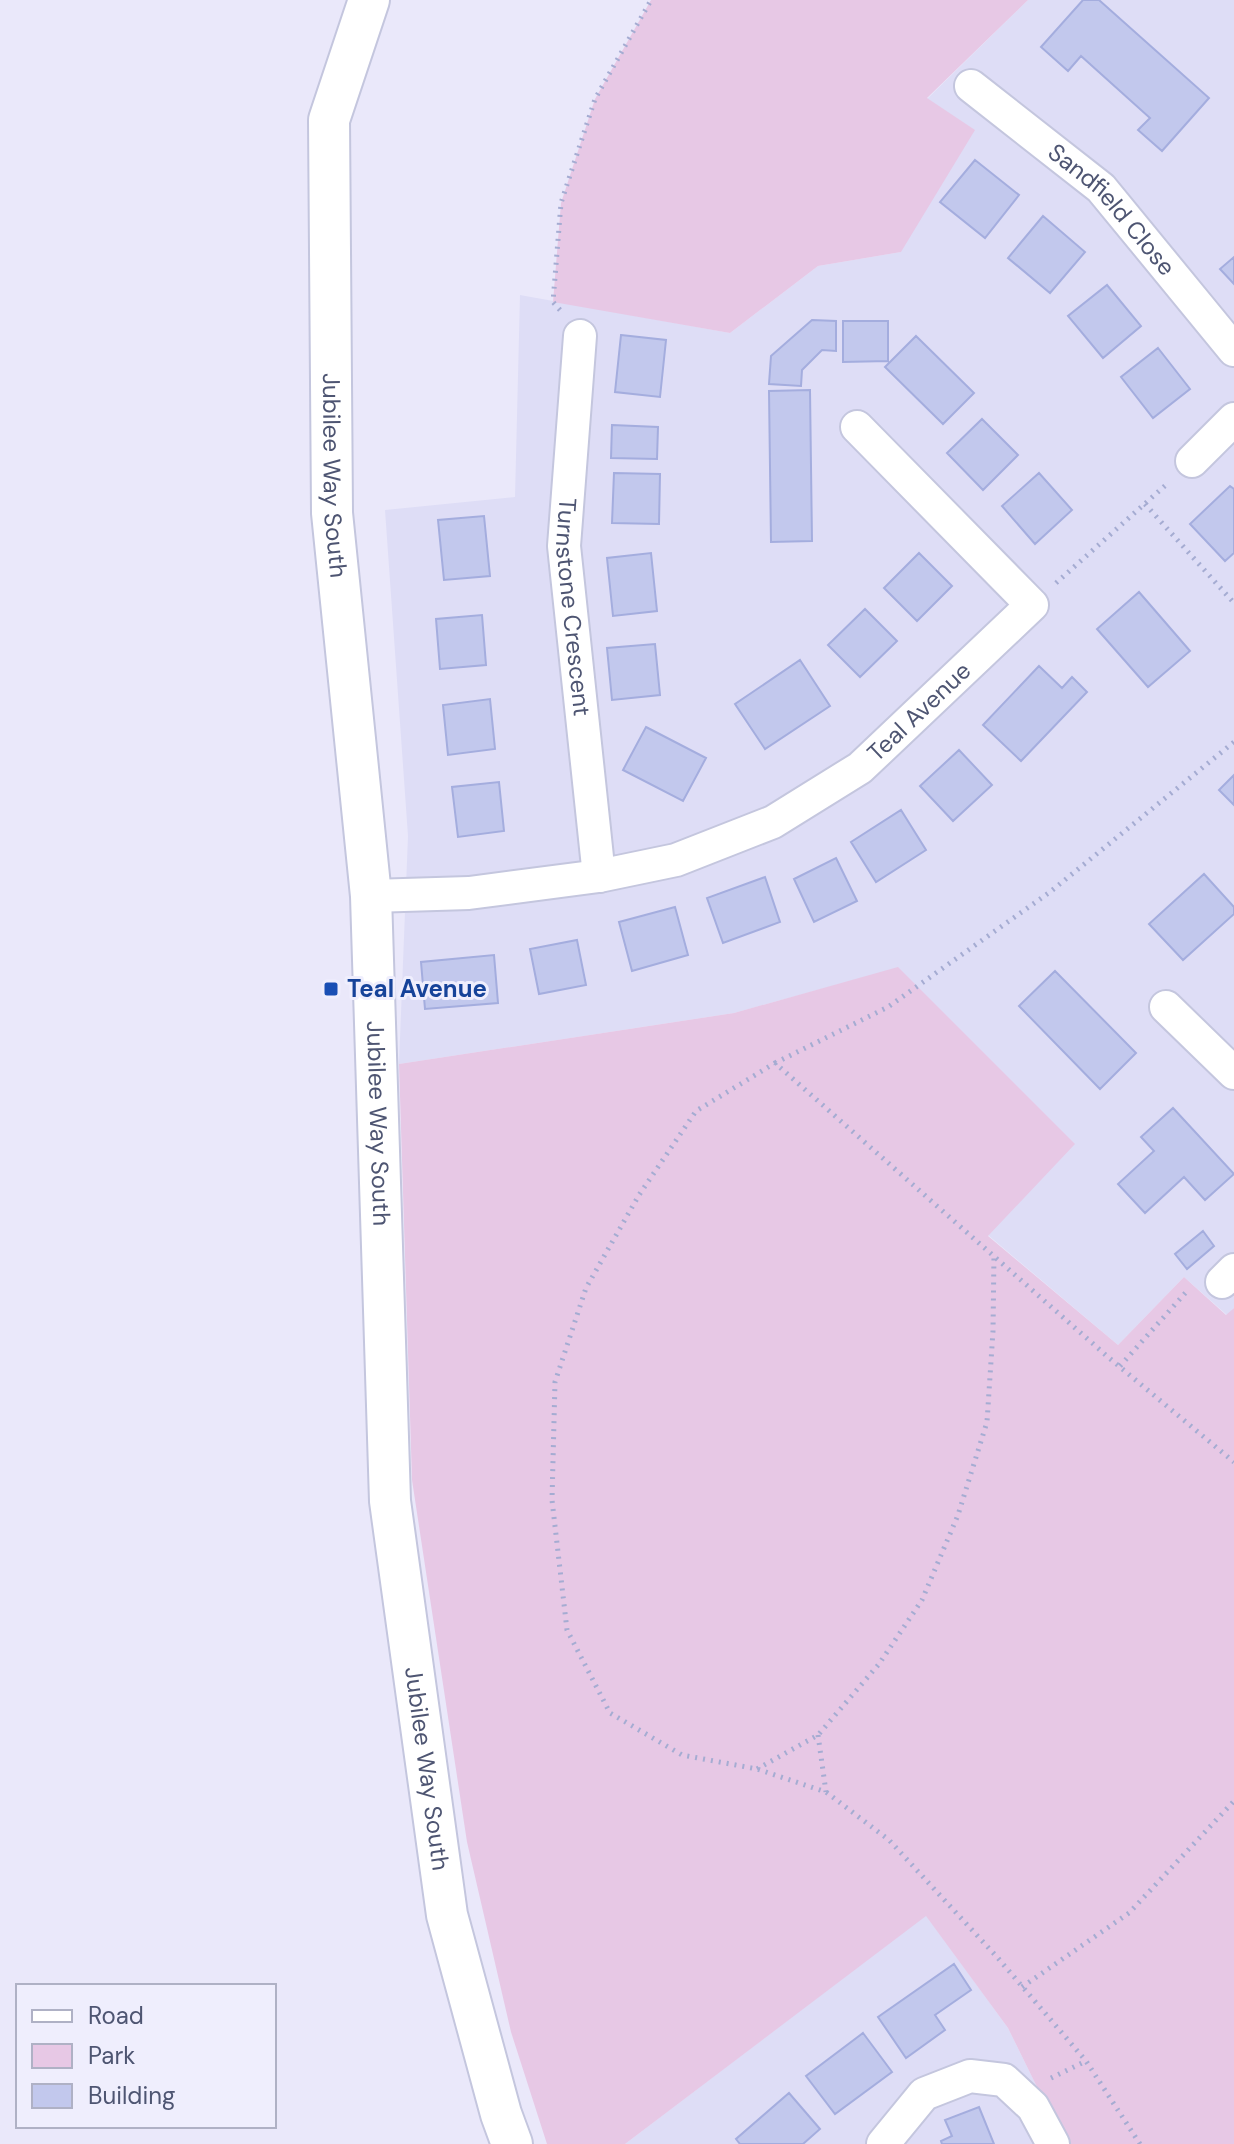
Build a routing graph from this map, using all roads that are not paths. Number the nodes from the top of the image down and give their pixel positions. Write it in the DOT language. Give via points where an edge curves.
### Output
graph roads {
  1 [pos="369,0"];
  2 [pos="971,86"];
  3 [pos="580,336"];
  4 [pos="1234,350"];
  5 [pos="1234,419"];
  6 [pos="857,427"];
  7 [pos="1192,461"];
  8 [pos="599,876"];
  9 [pos="371,896"];
  10 [pos="1166,1007"];
  11 [pos="1234,1073"];
  12 [pos="512,2144"];
  13 [pos="883,2144"];
  14 [pos="1053,2144"];
  1 -- 9 [label="street, Jubilee Way South" via="329,120 332,513"];
  2 -- 4 [label="street, Sandfield Close" via="1101,188"];
  3 -- 8 [label="street, Turnstone Crescent" via="564,546"];
  5 -- 7 [label="street"];
  6 -- 8 [label="street, Teal Avenue" via="1032,605 860,768 773,822 676,860"];
  8 -- 9 [label="street, Teal Avenue" via="469,893"];
  9 -- 12 [label="street, Jubilee Way South" via="390,1501 447,1915"];
  10 -- 11 [label="street"];
  13 -- 14 [label="street" via="924,2094 970,2076 1004,2080 1033,2107"];
}
